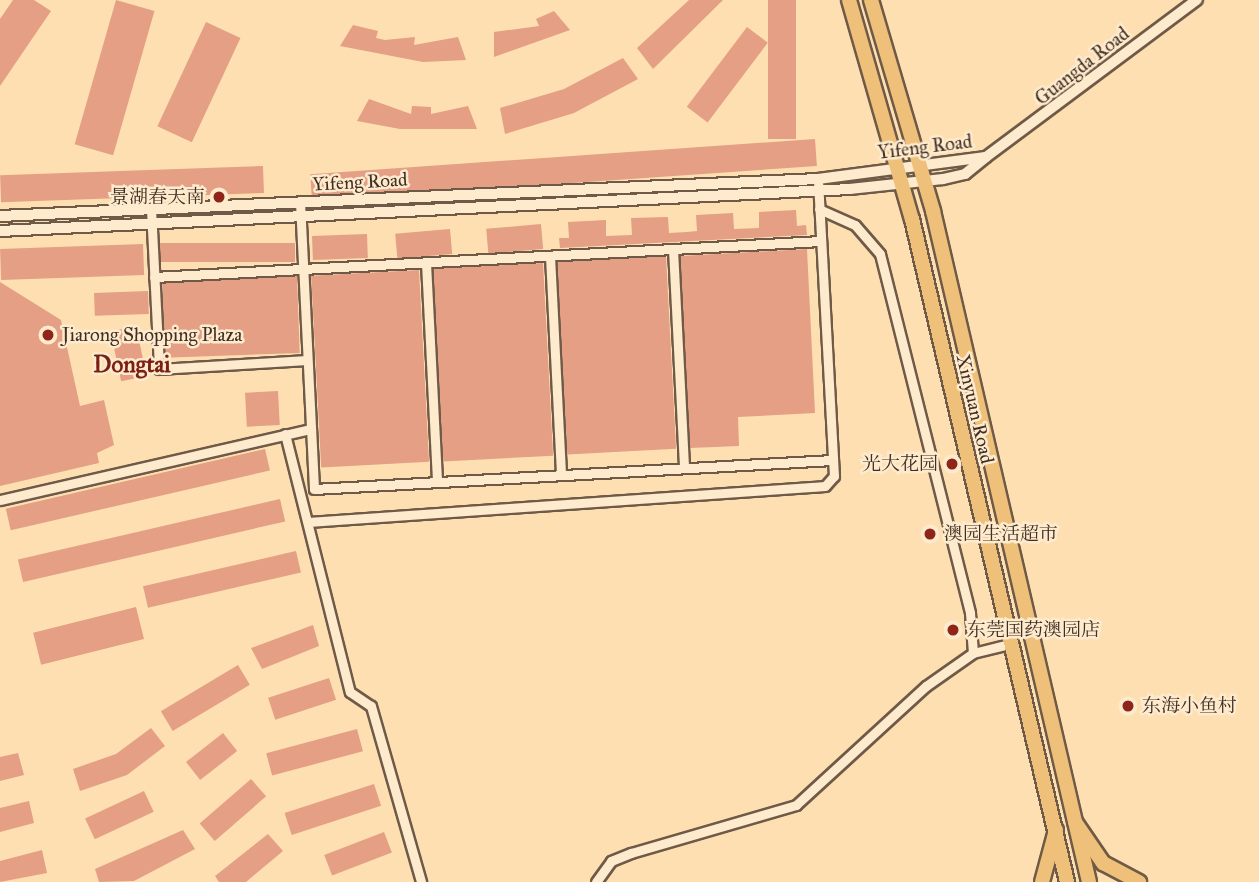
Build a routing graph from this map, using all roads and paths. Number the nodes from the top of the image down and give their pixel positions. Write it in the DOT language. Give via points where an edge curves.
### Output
graph roads {
  1 [pos="849,0"];
  2 [pos="871,0"];
  3 [pos="1197,0"];
  4 [pos="986,157"];
  5 [pos="921,167"];
  6 [pos="900,169"];
  7 [pos="925,182"];
  8 [pos="904,184"];
  9 [pos="818,185"];
  10 [pos="300,202"];
  11 [pos="151,209"];
  12 [pos="819,209"];
  13 [pos="0,216"];
  14 [pos="300,216"];
  15 [pos="151,223"];
  16 [pos="0,231"];
  17 [pos="821,241"];
  18 [pos="673,249"];
  19 [pos="550,256"];
  20 [pos="426,263"];
  21 [pos="303,269"];
  22 [pos="154,277"];
  23 [pos="307,360"];
  24 [pos="311,429"];
  25 [pos="285,434"];
  26 [pos="833,460"];
  27 [pos="684,468"];
  28 [pos="561,475"];
  29 [pos="437,482"];
  30 [pos="0,500"];
  31 [pos="308,522"];
  32 [pos="1010,644"];
  33 [pos="973,653"];
  34 [pos="1075,822"];
  35 [pos="1056,830"];
  36 [pos="421,882"];
  37 [pos="596,882"];
  38 [pos="1042,882"];
  39 [pos="1067,882"];
  40 [pos="1089,882"];
  41 [pos="1139,882"];
  1 -- 6 [label="main road, Xinyuan Road"];
  2 -- 5 [label="main road, Xinyuan Road"];
  3 -- 4 [label="street, Guangda Road"];
  4 -- 5 [label="street, Yifeng Road"];
  4 -- 7 [label="street, Yifeng Road" via="965,174"];
  5 -- 6 [label="street, Yifeng Road"];
  5 -- 7 [label="main road, Xinyuan Road"];
  6 -- 8 [label="main road, Xinyuan Road"];
  6 -- 9 [label="street, Yifeng Road"];
  7 -- 8 [label="street, Yifeng Road"];
  7 -- 34 [label="main road, Xinyuan Road"];
  8 -- 9 [label="street, Yifeng Road"];
  8 -- 32 [label="main road, Xinyuan Road"];
  9 -- 10 [label="street, Yifeng Road"];
  9 -- 12 [label="street"];
  9 -- 14 [label="street, Yifeng Road"];
  10 -- 11 [label="street, Yifeng Road"];
  10 -- 14 [label="street"];
  11 -- 13 [label="street, Yifeng Road"];
  11 -- 15 [label="street"];
  12 -- 17 [label="street"];
  12 -- 33 [label="street" via="855,225 880,254 970,613"];
  14 -- 15 [label="street, Yifeng Road"];
  14 -- 21 [label="street"];
  15 -- 16 [label="street, Yifeng Road"];
  15 -- 22 [label="street"];
  17 -- 18 [label="street"];
  17 -- 26 [label="street"];
  18 -- 19 [label="street"];
  18 -- 27 [label="street"];
  19 -- 20 [label="street"];
  19 -- 28 [label="street"];
  20 -- 21 [label="street"];
  20 -- 29 [label="street"];
  21 -- 22 [label="street"];
  21 -- 23 [label="street"];
  22 -- 23 [label="street" via="159,369"];
  23 -- 24 [label="street"];
  24 -- 25 [label="street"];
  24 -- 29 [label="street" via="314,489"];
  25 -- 30 [label="street"];
  25 -- 31 [label="street"];
  26 -- 27 [label="street"];
  26 -- 31 [label="street" via="834,476 825,486 801,492"];
  27 -- 28 [label="street"];
  28 -- 29 [label="street"];
  31 -- 36 [label="street" via="350,692 371,706"];
  32 -- 33 [label="street"];
  32 -- 35 [label="main road, Xinyuan Road"];
  33 -- 37 [label="street" via="890,715 796,806 631,853 611,861"];
  34 -- 40 [label="main road, Xinyuan Road"];
  34 -- 41 [label="main road" via="1103,863"];
  35 -- 38 [label="main road"];
  35 -- 39 [label="main road, Xinyuan Road"];
}
